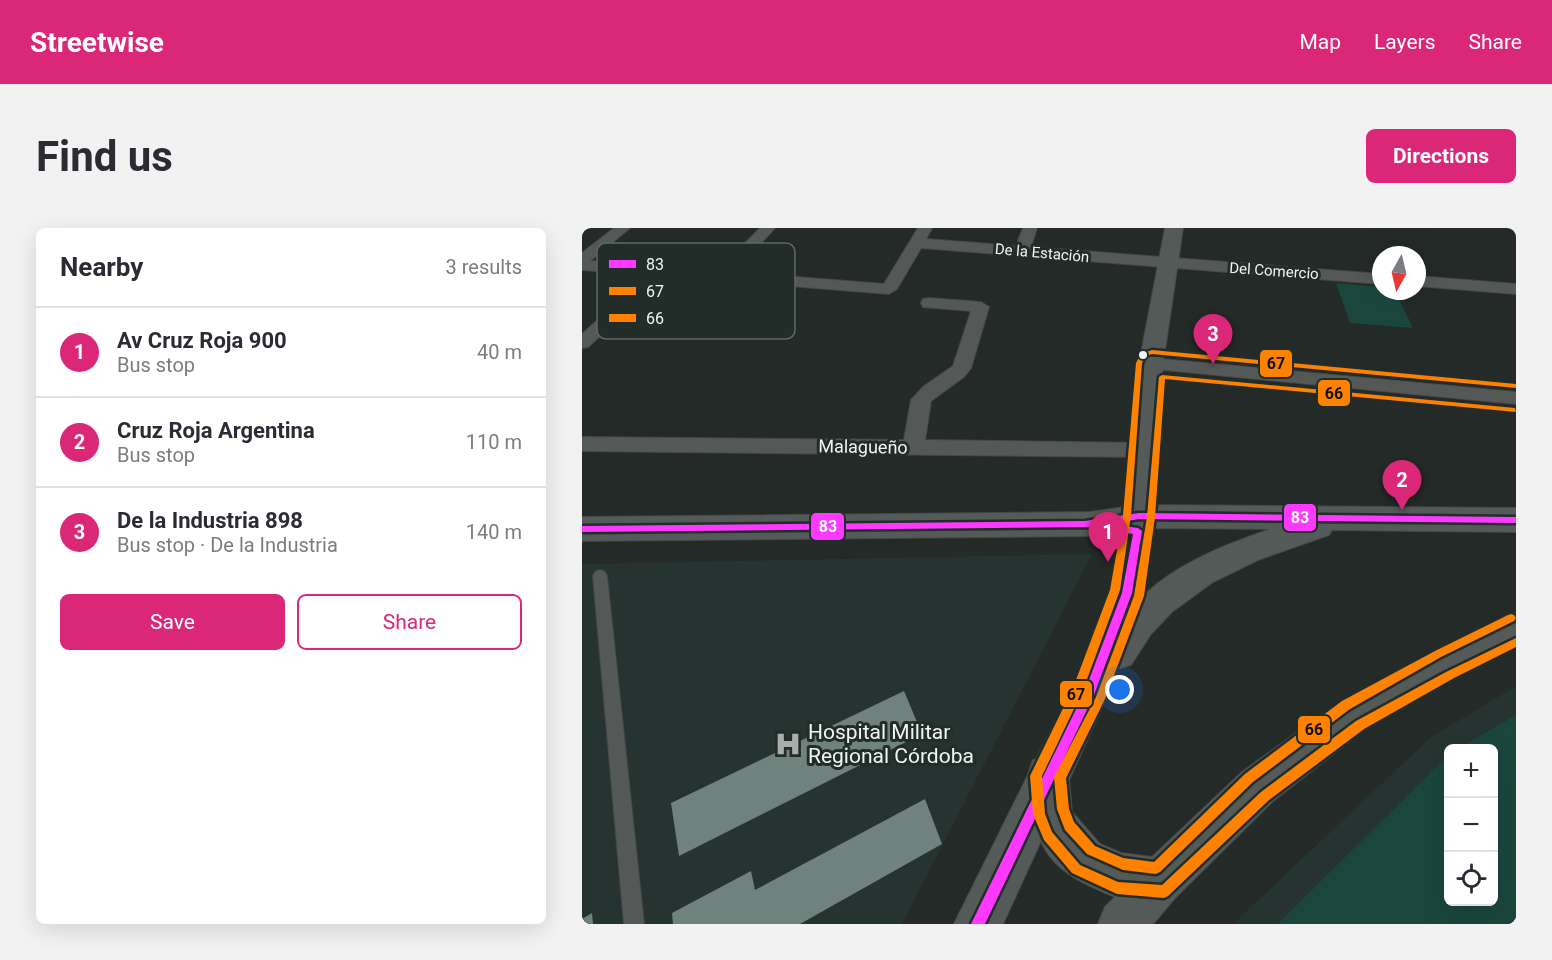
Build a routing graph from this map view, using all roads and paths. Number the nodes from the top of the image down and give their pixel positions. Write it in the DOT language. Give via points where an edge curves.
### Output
graph roads {
  1 [pos="623,228"];
  2 [pos="768,228"];
  3 [pos="925,228"];
  4 [pos="1030,228"];
  5 [pos="1174,228"];
  6 [pos="604,243"];
  7 [pos="754,243"];
  8 [pos="916,243"];
  9 [pos="597,248"];
  10 [pos="1022,251"];
  11 [pos="582,260"];
  12 [pos="1168,263"];
  13 [pos="582,265"];
  14 [pos="597,266"];
  15 [pos="1372,278"];
  16 [pos="795,282"];
  17 [pos="1426,282"];
  18 [pos="1516,289"];
  19 [pos="929,303"];
  20 [pos="597,329"];
  21 [pos="582,343"];
  22 [pos="1151,364"];
  23 [pos="1516,398"];
  24 [pos="582,444"];
  25 [pos="913,447"];
  26 [pos="1144,450"];
  27 [pos="1370,517"];
  28 [pos="1516,520"];
  29 [pos="1138,524"];
  30 [pos="582,529"];
  31 [pos="1288,535"];
  32 [pos="1516,536"];
  33 [pos="600,576"];
  34 [pos="1516,629"];
  35 [pos="1089,694"];
  36 [pos="1048,775"];
  37 [pos="1160,881"];
  38 [pos="634,924"];
  39 [pos="978,924"];
  40 [pos="1122,924"];
  1 -- 6 [label="street"];
  2 -- 7 [label="street"];
  3 -- 8 [label="street"];
  4 -- 10 [label="street"];
  5 -- 12 [label="main road"];
  8 -- 10 [label="street, De la Estación"];
  8 -- 16 [label="street" via="889,289"];
  9 -- 11 [label="street"];
  10 -- 12 [label="street, De la Estación"];
  12 -- 15 [label="street, Del Comercio"];
  12 -- 22 [label="main road"];
  13 -- 14 [label="street"];
  17 -- 18 [label="street"];
  19 -- 25 [label="street" via="981,307 962,368 921,400"];
  20 -- 21 [label="street"];
  22 -- 23 [label="street"];
  22 -- 26 [label="main road"];
  24 -- 25 [label="street, Malagueño"];
  25 -- 26 [label="street, Malagueño"];
  26 -- 29 [label="main road"];
  27 -- 28 [label="main road"];
  27 -- 29 [label="main road"];
  27 -- 31 [label="main road"];
  29 -- 30 [label="main road"];
  29 -- 31 [label="main road"];
  29 -- 35 [label="main road" via="1127,593"];
  31 -- 32 [label="main road"];
  31 -- 35 [label="main road" via="1215,566 1165,597 1141,620"];
  33 -- 38 [label="lane"];
  34 -- 37 [label="main road" via="1353,715 1257,787"];
  35 -- 36 [label="main road"];
  36 -- 37 [label="main road" via="1051,812 1059,832 1084,860 1120,876"];
  36 -- 39 [label="main road"];
  37 -- 40 [label="main road"];
}
